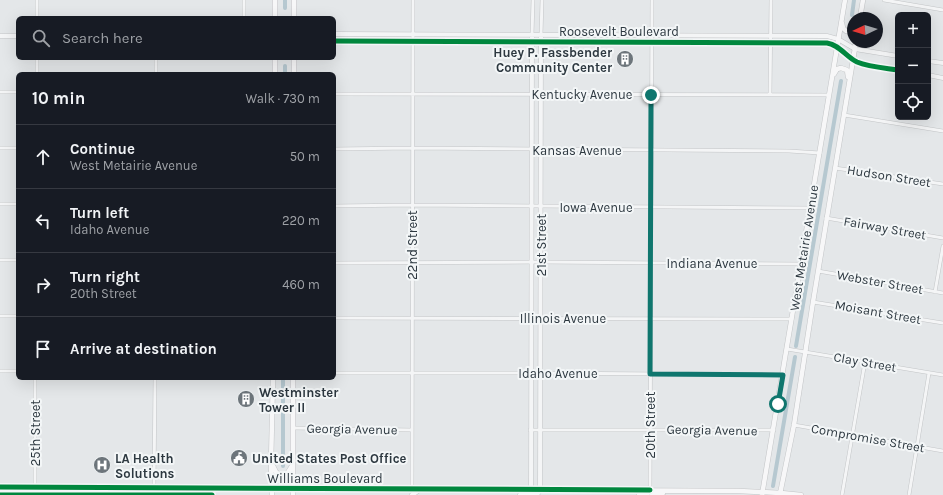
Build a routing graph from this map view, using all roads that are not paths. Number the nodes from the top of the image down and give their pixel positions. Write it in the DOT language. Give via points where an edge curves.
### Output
graph roads {
  1 [pos="37,0"];
  2 [pos="244,0"];
  3 [pos="275,0"];
  4 [pos="294,0"];
  5 [pos="413,0"];
  6 [pos="533,0"];
  7 [pos="542,0"];
  8 [pos="652,0"];
  9 [pos="771,0"];
  10 [pos="845,0"];
  11 [pos="862,0"];
  12 [pos="884,0"];
  13 [pos="275,6"];
  14 [pos="943,10"];
  15 [pos="861,12"];
  16 [pos="37,16"];
  17 [pos="244,16"];
  18 [pos="275,16"];
  19 [pos="278,16"];
  20 [pos="293,16"];
  21 [pos="841,22"];
  22 [pos="847,31"];
  23 [pos="336,34"];
  24 [pos="413,34"];
  25 [pos="542,34"];
  26 [pos="532,35"];
  27 [pos="652,35"];
  28 [pos="0,36"];
  29 [pos="16,36"];
  30 [pos="771,36"];
  31 [pos="838,39"];
  32 [pos="336,41"];
  33 [pos="413,42"];
  34 [pos="532,42"];
  35 [pos="541,42"];
  36 [pos="652,43"];
  37 [pos="771,44"];
  38 [pos="837,47"];
  39 [pos="854,49"];
  40 [pos="895,56"];
  41 [pos="853,59"];
  42 [pos="37,60"];
  43 [pos="156,60"];
  44 [pos="276,60"];
  45 [pos="292,60"];
  46 [pos="294,60"];
  47 [pos="931,61"];
  48 [pos="943,63"];
  49 [pos="294,68"];
  50 [pos="895,69"];
  51 [pos="37,72"];
  52 [pos="156,72"];
  53 [pos="275,72"];
  54 [pos="294,72"];
  55 [pos="931,76"];
  56 [pos="832,77"];
  57 [pos="943,78"];
  58 [pos="849,83"];
  59 [pos="0,92"];
  60 [pos="16,92"];
  61 [pos="336,94"];
  62 [pos="413,94"];
  63 [pos="532,94"];
  64 [pos="541,94"];
  65 [pos="770,94"];
  66 [pos="651,95"];
  67 [pos="829,95"];
  68 [pos="844,115"];
  69 [pos="943,131"];
  70 [pos="0,148"];
  71 [pos="16,148"];
  72 [pos="412,148"];
  73 [pos="336,149"];
  74 [pos="532,150"];
  75 [pos="541,150"];
  76 [pos="651,151"];
  77 [pos="820,153"];
  78 [pos="835,168"];
  79 [pos="943,184"];
  80 [pos="0,204"];
  81 [pos="16,204"];
  82 [pos="412,205"];
  83 [pos="336,206"];
  84 [pos="541,206"];
  85 [pos="532,207"];
  86 [pos="651,207"];
  87 [pos="810,208"];
  88 [pos="826,218"];
  89 [pos="943,238"];
  90 [pos="943,246"];
  91 [pos="0,260"];
  92 [pos="16,260"];
  93 [pos="336,262"];
  94 [pos="412,262"];
  95 [pos="532,262"];
  96 [pos="541,262"];
  97 [pos="651,263"];
  98 [pos="801,264"];
  99 [pos="818,272"];
  100 [pos="935,292"];
  101 [pos="943,293"];
  102 [pos="813,302"];
  103 [pos="0,316"];
  104 [pos="16,316"];
  105 [pos="541,317"];
  106 [pos="336,318"];
  107 [pos="412,318"];
  108 [pos="531,318"];
  109 [pos="651,318"];
  110 [pos="792,319"];
  111 [pos="943,323"];
  112 [pos="787,349"];
  113 [pos="805,352"];
  114 [pos="865,362"];
  115 [pos="0,371"];
  116 [pos="16,371"];
  117 [pos="336,373"];
  118 [pos="412,373"];
  119 [pos="531,373"];
  120 [pos="541,373"];
  121 [pos="929,373"];
  122 [pos="650,374"];
  123 [pos="783,375"];
  124 [pos="943,376"];
  125 [pos="35,380"];
  126 [pos="155,380"];
  127 [pos="273,380"];
  128 [pos="293,380"];
  129 [pos="794,426"];
  130 [pos="292,428"];
  131 [pos="650,429"];
  132 [pos="412,430"];
  133 [pos="530,430"];
  134 [pos="540,430"];
  135 [pos="774,430"];
  136 [pos="852,436"];
  137 [pos="917,447"];
  138 [pos="943,451"];
  139 [pos="271,463"];
  140 [pos="292,465"];
  141 [pos="0,488"];
  142 [pos="35,488"];
  143 [pos="154,488"];
  144 [pos="172,488"];
  145 [pos="272,488"];
  146 [pos="292,488"];
  147 [pos="412,489"];
  148 [pos="424,489"];
  149 [pos="531,490"];
  150 [pos="540,490"];
  151 [pos="651,493"];
  152 [pos="762,493"];
  153 [pos="780,494"];
  154 [pos="0,495"];
  155 [pos="9,495"];
  156 [pos="35,495"];
  157 [pos="133,495"];
  158 [pos="154,495"];
  159 [pos="212,495"];
  160 [pos="272,495"];
  161 [pos="293,495"];
  162 [pos="412,495"];
  163 [pos="520,495"];
  164 [pos="639,495"];
  165 [pos="801,495"];
  166 [pos="842,495"];
  167 [pos="908,495"];
  1 -- 16 [label="street"];
  2 -- 17 [label="street"];
  3 -- 13 [label="main road"];
  4 -- 20 [label="main road"];
  5 -- 24 [label="street, 22nd Street"];
  6 -- 26 [label="street, 21st Street"];
  7 -- 25 [label="street, 21st Street"];
  8 -- 27 [label="street, 20th Street"];
  9 -- 30 [label="street"];
  10 -- 21 [label="main road, West Metairie Avenue"];
  11 -- 15 [label="main road"];
  12 -- 14 [label="street"];
  13 -- 18 [label="main road"];
  13 -- 19 [label="main road"];
  21 -- 22 [label="main road"];
  21 -- 31 [label="main road, West Metairie Avenue"];
  23 -- 24 [label="street, Roosevelt Boulevard"];
  24 -- 26 [label="street, Roosevelt Boulevard"];
  24 -- 33 [label="street, 22nd Street"];
  25 -- 26 [label="street, Roosevelt Boulevard"];
  25 -- 27 [label="street, Roosevelt Boulevard"];
  25 -- 35 [label="street, 21st Street"];
  26 -- 34 [label="street, 21st Street"];
  27 -- 30 [label="street, Roosevelt Boulevard"];
  27 -- 36 [label="street, 20th Street"];
  28 -- 29 [label="street"];
  30 -- 31 [label="street, Roosevelt Boulevard" via="827,36"];
  30 -- 37 [label="street"];
  31 -- 38 [label="main road, West Metairie Avenue"];
  31 -- 39 [label="street, Roosevelt Boulevard"];
  32 -- 33 [label="street, Roosevelt Boulevard"];
  33 -- 34 [label="street, Roosevelt Boulevard"];
  33 -- 62 [label="street, 22nd Street"];
  34 -- 35 [label="street, Roosevelt Boulevard"];
  34 -- 63 [label="street, 21st Street"];
  35 -- 36 [label="street, Roosevelt Boulevard"];
  35 -- 64 [label="street, 21st Street"];
  36 -- 37 [label="street, Roosevelt Boulevard"];
  36 -- 66 [label="street, 20th Street"];
  37 -- 38 [label="street, Roosevelt Boulevard" via="827,43"];
  37 -- 65 [label="street"];
  38 -- 41 [label="street, Roosevelt Boulevard"];
  38 -- 56 [label="main road, West Metairie Avenue"];
  39 -- 40 [label="street, Roosevelt Boulevard"];
  39 -- 41 [label="main road, West Metairie Avenue"];
  41 -- 50 [label="street, Roosevelt Boulevard"];
  41 -- 58 [label="main road, West Metairie Avenue"];
  42 -- 51 [label="street"];
  43 -- 52 [label="street"];
  44 -- 53 [label="main road"];
  45 -- 49 [label="main road"];
  46 -- 49 [label="main road"];
  47 -- 48 [label="street"];
  49 -- 54 [label="main road"];
  55 -- 57 [label="street"];
  56 -- 58 [label="main road" via="837,69 844,69 848,74"];
  56 -- 67 [label="main road, West Metairie Avenue"];
  58 -- 68 [label="main road, West Metairie Avenue"];
  59 -- 60 [label="street"];
  61 -- 62 [label="street, Kentucky Avenue"];
  62 -- 63 [label="street, Kentucky Avenue"];
  62 -- 72 [label="street, 22nd Street"];
  63 -- 64 [label="street, Kentucky Avenue"];
  63 -- 74 [label="street, 21st Street"];
  64 -- 66 [label="street, Kentucky Avenue"];
  64 -- 75 [label="street, 21st Street"];
  65 -- 66 [label="street, Kentucky Avenue"];
  65 -- 67 [label="street, Kentucky Avenue"];
  66 -- 76 [label="street, 20th Street"];
  67 -- 77 [label="main road, West Metairie Avenue"];
  68 -- 69 [label="street"];
  68 -- 78 [label="main road, West Metairie Avenue"];
  70 -- 71 [label="street"];
  72 -- 73 [label="street, Kansas Avenue"];
  72 -- 74 [label="street, Kansas Avenue"];
  72 -- 82 [label="street, 22nd Street"];
  74 -- 75 [label="street, Kansas Avenue"];
  74 -- 85 [label="street, 21st Street"];
  75 -- 76 [label="street, Kansas Avenue"];
  75 -- 84 [label="street, 21st Street"];
  76 -- 77 [label="street, Kansas Avenue"];
  76 -- 86 [label="street, 20th Street"];
  77 -- 87 [label="main road, West Metairie Avenue"];
  78 -- 79 [label="street, Hudson Street"];
  78 -- 88 [label="main road, West Metairie Avenue"];
  80 -- 81 [label="street"];
  82 -- 83 [label="street, Iowa Avenue"];
  82 -- 85 [label="street, Iowa Avenue"];
  82 -- 94 [label="street, 22nd Street"];
  84 -- 85 [label="street, Iowa Avenue"];
  84 -- 86 [label="street, Iowa Avenue"];
  84 -- 96 [label="street, 21st Street"];
  85 -- 95 [label="street, 21st Street"];
  86 -- 87 [label="street, Iowa Avenue"];
  86 -- 97 [label="street, 20th Street"];
  87 -- 98 [label="main road, West Metairie Avenue"];
  88 -- 89 [label="street, Fairway Street"];
  88 -- 99 [label="main road, West Metairie Avenue"];
  90 -- 100 [label="street"];
  91 -- 92 [label="street"];
  93 -- 94 [label="street, Indiana Avenue"];
  94 -- 95 [label="street, Indiana Avenue"];
  94 -- 107 [label="street, 22nd Street"];
  95 -- 96 [label="street, Indiana Avenue"];
  95 -- 108 [label="street, 21st Street"];
  96 -- 97 [label="street, Indiana Avenue"];
  96 -- 105 [label="street, 21st Street"];
  97 -- 98 [label="street, Indiana Avenue"];
  97 -- 109 [label="street, 20th Street"];
  98 -- 110 [label="main road, West Metairie Avenue"];
  99 -- 100 [label="street, Webster Street"];
  99 -- 102 [label="main road, West Metairie Avenue"];
  100 -- 101 [label="street, Webster Street"];
  102 -- 111 [label="street, Moisant Street"];
  102 -- 113 [label="main road, West Metairie Avenue"];
  103 -- 104 [label="street"];
  105 -- 108 [label="street, Illinois Avenue"];
  105 -- 109 [label="street, Illinois Avenue"];
  105 -- 120 [label="street, 21st Street"];
  106 -- 107 [label="street, Illinois Avenue"];
  107 -- 108 [label="street, Illinois Avenue"];
  107 -- 118 [label="street, 22nd Street"];
  108 -- 119 [label="street, 21st Street"];
  109 -- 110 [label="street, Illinois Avenue"];
  109 -- 122 [label="street, 20th Street"];
  110 -- 112 [label="main road, West Metairie Avenue"];
  112 -- 113 [label="street, Clay Street"];
  112 -- 123 [label="main road, West Metairie Avenue"];
  113 -- 114 [label="street, Clay Street"];
  113 -- 129 [label="main road, West Metairie Avenue"];
  114 -- 121 [label="street, Clay Street"];
  114 -- 136 [label="street"];
  115 -- 116 [label="street"];
  117 -- 118 [label="street, Idaho Avenue"];
  118 -- 119 [label="street, Idaho Avenue"];
  118 -- 132 [label="street, 22nd Street"];
  119 -- 120 [label="street, Idaho Avenue"];
  119 -- 133 [label="street, 21st Street"];
  120 -- 122 [label="street, Idaho Avenue"];
  120 -- 134 [label="street, 21st Street"];
  121 -- 124 [label="street, Clay Street"];
  121 -- 137 [label="street"];
  122 -- 123 [label="street, Idaho Avenue"];
  122 -- 131 [label="street, 20th Street"];
  123 -- 135 [label="main road, West Metairie Avenue"];
  125 -- 142 [label="street, 25th Street"];
  126 -- 143 [label="street"];
  127 -- 139 [label="main road"];
  128 -- 130 [label="main road"];
  129 -- 136 [label="street, Compromise Street"];
  129 -- 153 [label="main road, West Metairie Avenue"];
  130 -- 132 [label="street, Georgia Avenue"];
  130 -- 140 [label="main road"];
  131 -- 134 [label="street, Georgia Avenue"];
  131 -- 135 [label="street, Georgia Avenue"];
  131 -- 151 [label="street, 20th Street"];
  132 -- 147 [label="street, 22nd Street"];
  133 -- 134 [label="street, Georgia Avenue"];
  133 -- 149 [label="street, 21st Street"];
  134 -- 150 [label="street, 21st Street"];
  135 -- 152 [label="main road, West Metairie Avenue"];
  136 -- 137 [label="street, Compromise Street"];
  136 -- 166 [label="street"];
  137 -- 138 [label="street, Compromise Street"];
  137 -- 167 [label="street"];
  139 -- 140 [label="main road" via="281,476 287,474"];
  139 -- 145 [label="main road"];
  140 -- 146 [label="main road"];
  141 -- 142 [label="main road, Williams Boulevard"];
  142 -- 143 [label="main road, Williams Boulevard"];
  142 -- 155 [label="main road" via="31,492 15,492"];
  143 -- 144 [label="main road, Williams Boulevard"];
  143 -- 157 [label="main road"];
  144 -- 145 [label="main road, Williams Boulevard"];
  144 -- 158 [label="main road"];
  145 -- 146 [label="main road, Williams Boulevard"];
  145 -- 160 [label="main road"];
  146 -- 147 [label="main road, Williams Boulevard"];
  146 -- 161 [label="main road"];
  147 -- 148 [label="main road, Williams Boulevard"];
  148 -- 149 [label="main road, Williams Boulevard"];
  148 -- 162 [label="main road"];
  149 -- 150 [label="main road, Williams Boulevard"];
  150 -- 151 [label="main road, Williams Boulevard"];
  150 -- 163 [label="main road" via="538,493"];
  151 -- 152 [label="main road, Williams Boulevard" via="669,490"];
  151 -- 164 [label="main road"];
  152 -- 153 [label="main road, Williams Boulevard"];
  153 -- 165 [label="main road, Williams Boulevard"];
  154 -- 155 [label="main road"];
  155 -- 156 [label="main road"];
  156 -- 157 [label="main road"];
  157 -- 158 [label="main road"];
  158 -- 159 [label="main road"];
}
